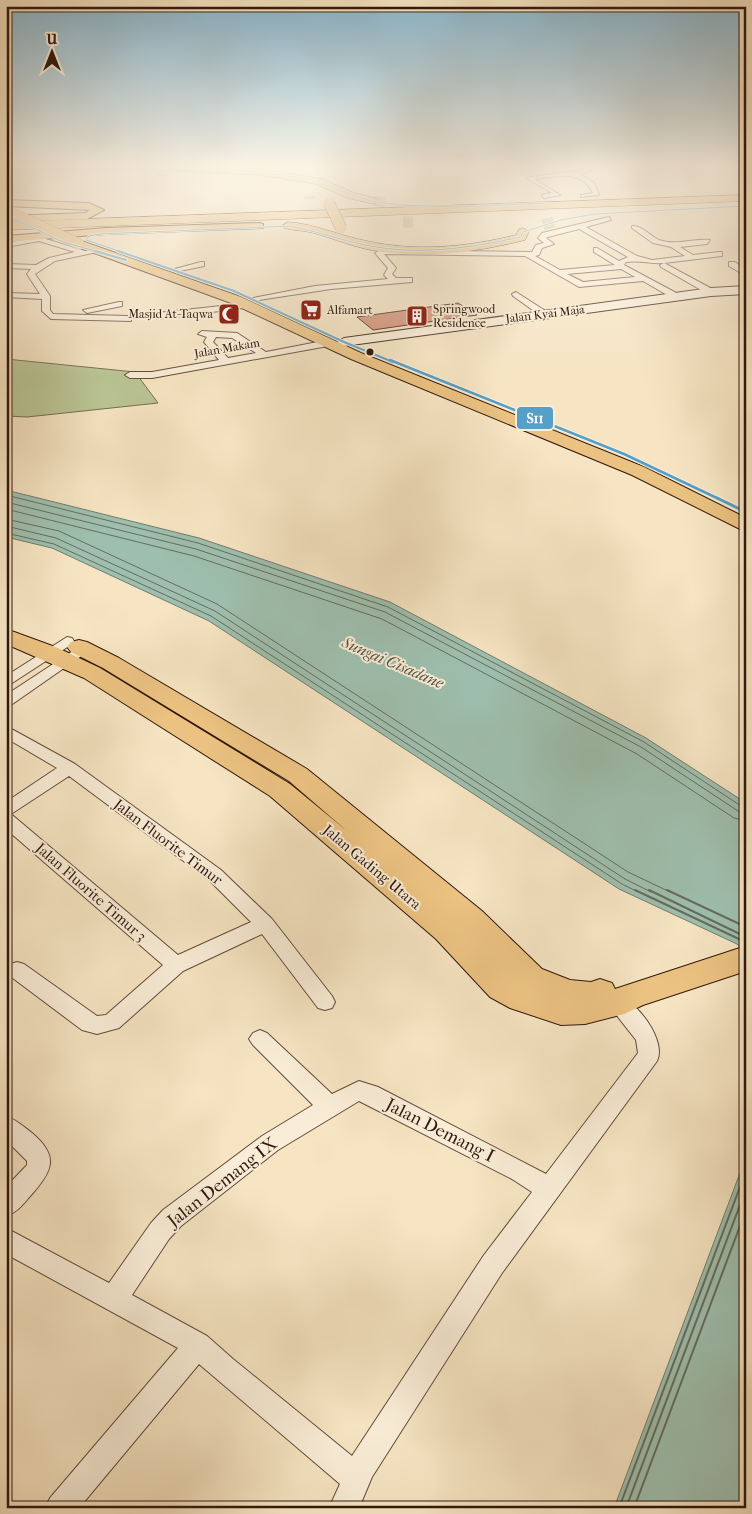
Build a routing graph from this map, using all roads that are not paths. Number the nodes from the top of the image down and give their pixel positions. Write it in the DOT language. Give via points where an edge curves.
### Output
graph roads {
  1 [pos="36,236"];
  2 [pos="40,236"];
  3 [pos="55,236"];
  4 [pos="66,236"];
  5 [pos="66,236"];
  6 [pos="91,236"];
  7 [pos="334,236"];
  8 [pos="354,236"];
  9 [pos="360,236"];
  10 [pos="485,236"];
  11 [pos="508,236"];
  12 [pos="522,236"];
  13 [pos="544,236"];
  14 [pos="596,236"];
  15 [pos="647,236"];
  16 [pos="6,238"];
  17 [pos="628,241"];
  18 [pos="707,242"];
  19 [pos="608,243"];
  20 [pos="6,245"];
  21 [pos="673,245"];
  22 [pos="647,246"];
  23 [pos="93,248"];
  24 [pos="597,250"];
  25 [pos="719,254"];
  26 [pos="528,255"];
  27 [pos="690,256"];
  28 [pos="636,258"];
  29 [pos="674,259"];
  30 [pos="13,260"];
  31 [pos="90,262"];
  32 [pos="202,264"];
  33 [pos="732,264"];
  34 [pos="42,265"];
  35 [pos="6,266"];
  36 [pos="620,266"];
  37 [pos="664,266"];
  38 [pos="175,270"];
  39 [pos="558,272"];
  40 [pos="746,274"];
  41 [pos="393,279"];
  42 [pos="643,279"];
  43 [pos="409,280"];
  44 [pos="582,285"];
  45 [pos="746,290"];
  46 [pos="711,292"];
  47 [pos="516,294"];
  48 [pos="598,294"];
  49 [pos="6,295"];
  50 [pos="46,296"];
  51 [pos="677,296"];
  52 [pos="250,302"];
  53 [pos="118,304"];
  54 [pos="273,313"];
  55 [pos="48,314"];
  56 [pos="544,314"];
  57 [pos="157,316"];
  58 [pos="128,319"];
  59 [pos="202,334"];
  60 [pos="213,334"];
  61 [pos="344,342"];
  62 [pos="328,343"];
  63 [pos="263,354"];
  64 [pos="226,361"];
  65 [pos="130,376"];
  66 [pos="431,382"];
  67 [pos="746,512"];
  68 [pos="746,526"];
  69 [pos="6,621"];
  70 [pos="6,636"];
  71 [pos="66,651"];
  72 [pos="6,683"];
  73 [pos="6,702"];
  74 [pos="6,731"];
  75 [pos="69,768"];
  76 [pos="6,810"];
  77 [pos="6,819"];
  78 [pos="264,924"];
  79 [pos="746,944"];
  80 [pos="746,958"];
  81 [pos="176,966"];
  82 [pos="17,970"];
  83 [pos="627,993"];
  84 [pos="326,1002"];
  85 [pos="260,1039"];
  86 [pos="330,1107"];
  87 [pos="7,1128"];
  88 [pos="549,1189"];
  89 [pos="6,1205"];
  90 [pos="6,1240"];
  91 [pos="114,1298"];
  92 [pos="198,1345"];
  93 [pos="357,1479"];
  94 [pos="66,1506"];
  95 [pos="344,1508"];
  1 -- 16 [label="main road"];
  2 -- 16 [label="main road"];
  3 -- 23 [label="main road"];
  4 -- 23 [label="main road, bridge"];
  5 -- 23 [label="main road"];
  6 -- 23 [label="highway"];
  7 -- 12 [label="highway" via="367,245 410,251 476,248"];
  8 -- 11 [label="highway" via="375,243 421,248 477,243"];
  9 -- 10 [label="highway" via="420,245 471,241"];
  13 -- 26 [label="street" via="542,238 550,244 539,247 545,253"];
  14 -- 19 [label="street"];
  15 -- 21 [label="street"];
  17 -- 19 [label="street"];
  18 -- 21 [label="street"];
  19 -- 28 [label="street"];
  20 -- 23 [label="street" via="39,239"];
  21 -- 27 [label="street"];
  22 -- 29 [label="street"];
  23 -- 31 [label="street"];
  23 -- 34 [label="street"];
  23 -- 38 [label="main road"];
  23 -- 52 [label="main road"];
  24 -- 36 [label="street"];
  25 -- 27 [label="street"];
  26 -- 39 [label="street"];
  26 -- 41 [label="street" via="380,252 392,268 388,275"];
  27 -- 29 [label="street"];
  28 -- 29 [label="street" via="651,262"];
  28 -- 36 [label="street" via="624,260"];
  30 -- 34 [label="street" via="29,258"];
  32 -- 38 [label="street"];
  33 -- 40 [label="street"];
  34 -- 35 [label="street"];
  34 -- 50 [label="street" via="31,274"];
  36 -- 39 [label="street"];
  36 -- 42 [label="street"];
  37 -- 46 [label="street"];
  38 -- 52 [label="main road"];
  39 -- 44 [label="street"];
  41 -- 43 [label="street"];
  41 -- 52 [label="street" via="339,285"];
  42 -- 44 [label="street"];
  42 -- 51 [label="street"];
  44 -- 48 [label="street"];
  45 -- 46 [label="main road, Jalan Kyai Maja"];
  46 -- 51 [label="main road, Jalan Kyai Maja"];
  47 -- 56 [label="street"];
  49 -- 50 [label="street"];
  50 -- 55 [label="street"];
  51 -- 56 [label="main road, Jalan Kyai Maja"];
  52 -- 54 [label="main road"];
  52 -- 57 [label="street"];
  53 -- 55 [label="street" via="90,310 79,306"];
  54 -- 61 [label="main road"];
  54 -- 62 [label="main road"];
  55 -- 58 [label="street"];
  56 -- 61 [label="main road, Jalan Kyai Maja"];
  59 -- 60 [label="street"];
  60 -- 63 [label="street" via="234,335"];
  60 -- 64 [label="street" via="208,342"];
  61 -- 66 [label="main road"];
  62 -- 63 [label="street, Jalan Makam"];
  62 -- 66 [label="main road"];
  63 -- 64 [label="street, Jalan Makam"];
  64 -- 65 [label="street, Jalan Makam"];
  66 -- 67 [label="main road" via="624,454"];
  66 -- 68 [label="main road" via="638,470"];
  69 -- 71 [label="main road, Jalan Gading Utara"];
  70 -- 71 [label="main road, Jalan Gading Utara"];
  71 -- 72 [label="street"];
  71 -- 73 [label="street"];
  71 -- 83 [label="main road, Jalan Gading Utara" via="92,673 280,790 447,931 502,971 580,995"];
  74 -- 75 [label="street, Jalan Fluorite Timur"];
  75 -- 76 [label="street"];
  75 -- 78 [label="street, Jalan Fluorite Timur" via="215,875"];
  77 -- 81 [label="street, Jalan Fluorite Timur 3"];
  78 -- 81 [label="street"];
  78 -- 84 [label="street, Jalan Fluorite Timur"];
  79 -- 83 [label="main road, Jalan Gading Utara"];
  80 -- 83 [label="main road, Jalan Gading Utara"];
  81 -- 82 [label="street" via="112,1022 97,1025 89,1024"];
  83 -- 88 [label="street" via="649,1043 649,1055"];
  85 -- 86 [label="street"];
  86 -- 88 [label="street, Jalan Demang I" via="359,1091 370,1094"];
  86 -- 91 [label="street, Jalan Demang IX" via="270,1143 172,1218"];
  87 -- 89 [label="street" via="36,1151 39,1165"];
  88 -- 93 [label="street" via="493,1264"];
  90 -- 91 [label="street"];
  91 -- 92 [label="street"];
  92 -- 93 [label="street"];
  92 -- 94 [label="street"];
  93 -- 95 [label="street"];
}
